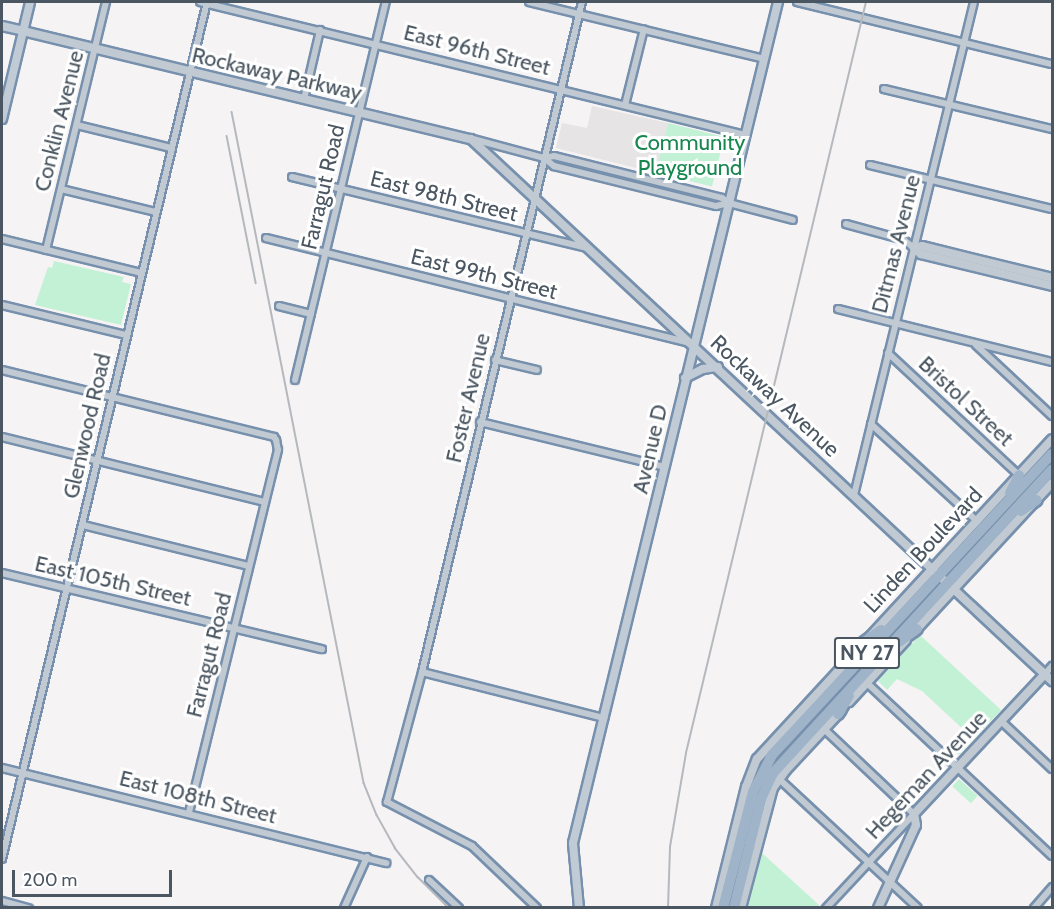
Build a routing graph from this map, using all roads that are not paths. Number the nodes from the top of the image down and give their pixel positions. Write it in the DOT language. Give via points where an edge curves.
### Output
graph roads {
  1 [pos="30,2"];
  2 [pos="106,2"];
  3 [pos="205,2"];
  4 [pos="386,2"];
  5 [pos="529,2"];
  6 [pos="582,2"];
  7 [pos="778,2"];
  8 [pos="797,2"];
  9 [pos="974,2"];
  10 [pos="579,14"];
  11 [pos="2,26"];
  12 [pos="644,29"];
  13 [pos="320,30"];
  14 [pos="23,31"];
  15 [pos="964,42"];
  16 [pos="376,44"];
  17 [pos="95,49"];
  18 [pos="764,59"];
  19 [pos="1053,64"];
  20 [pos="190,72"];
  21 [pos="561,89"];
  22 [pos="884,89"];
  23 [pos="304,99"];
  24 [pos="949,104"];
  25 [pos="625,105"];
  26 [pos="3,107"];
  27 [pos="359,112"];
  28 [pos="2,119"];
  29 [pos="76,125"];
  30 [pos="1053,129"];
  31 [pos="745,135"];
  32 [pos="471,139"];
  33 [pos="171,148"];
  34 [pos="544,158"];
  35 [pos="870,165"];
  36 [pos="292,177"];
  37 [pos="930,180"];
  38 [pos="61,189"];
  39 [pos="341,189"];
  40 [pos="534,198"];
  41 [pos="729,203"];
  42 [pos="1053,209"];
  43 [pos="156,212"];
  44 [pos="793,220"];
  45 [pos="846,224"];
  46 [pos="526,234"];
  47 [pos="266,238"];
  48 [pos="2,239"];
  49 [pos="589,249"];
  50 [pos="914,249"];
  51 [pos="46,250"];
  52 [pos="326,254"];
  53 [pos="141,273"];
  54 [pos="1053,278"];
  55 [pos="1053,286"];
  56 [pos="510,299"];
  57 [pos="2,304"];
  58 [pos="279,306"];
  59 [pos="838,309"];
  60 [pos="311,314"];
  61 [pos="895,324"];
  62 [pos="126,335"];
  63 [pos="693,344"];
  64 [pos="975,344"];
  65 [pos="1004,351"];
  66 [pos="888,353"];
  67 [pos="495,360"];
  68 [pos="1053,362"];
  69 [pos="998,365"];
  70 [pos="718,367"];
  71 [pos="2,370"];
  72 [pos="537,370"];
  73 [pos="685,378"];
  74 [pos="295,380"];
  75 [pos="111,397"];
  76 [pos="1053,416"];
  77 [pos="480,422"];
  78 [pos="871,424"];
  79 [pos="2,437"];
  80 [pos="1053,439"];
  81 [pos="1053,454"];
  82 [pos="99,461"];
  83 [pos="664,468"];
  84 [pos="1053,470"];
  85 [pos="1020,475"];
  86 [pos="1053,483"];
  87 [pos="854,495"];
  88 [pos="1036,500"];
  89 [pos="264,502"];
  90 [pos="1002,507"];
  91 [pos="977,521"];
  92 [pos="1005,521"];
  93 [pos="83,525"];
  94 [pos="249,566"];
  95 [pos="936,572"];
  96 [pos="2,573"];
  97 [pos="951,586"];
  98 [pos="67,589"];
  99 [pos="899,618"];
  100 [pos="234,627"];
  101 [pos="917,629"];
  102 [pos="864,642"];
  103 [pos="322,649"];
  104 [pos="879,656"];
  105 [pos="1053,666"];
  106 [pos="422,672"];
  107 [pos="1045,674"];
  108 [pos="865,678"];
  109 [pos="1053,681"];
  110 [pos="838,714"];
  111 [pos="604,718"];
  112 [pos="1001,721"];
  113 [pos="824,729"];
  114 [pos="958,767"];
  115 [pos="2,768"];
  116 [pos="768,769"];
  117 [pos="1053,769"];
  118 [pos="22,773"];
  119 [pos="189,813"];
  120 [pos="914,814"];
  121 [pos="1053,856"];
  122 [pos="367,857"];
  123 [pos="2,859"];
  124 [pos="869,862"];
  125 [pos="386,863"];
  126 [pos="429,880"];
  127 [pos="890,881"];
  128 [pos="1053,888"];
  129 [pos="2,901"];
  130 [pos="826,907"];
  131 [pos="29,908"];
  132 [pos="344,908"];
  133 [pos="459,908"];
  134 [pos="537,908"];
  135 [pos="579,908"];
  136 [pos="716,908"];
  137 [pos="723,908"];
  138 [pos="734,908"];
  139 [pos="741,908"];
  140 [pos="878,908"];
  141 [pos="918,908"];
  142 [pos="1034,908"];
  1 -- 14 [label="main road"];
  2 -- 17 [label="street, Conklin Avenue"];
  3 -- 13 [label="street, East 96th Street"];
  3 -- 20 [label="street, Glenwood Road"];
  4 -- 16 [label="street, Farragut Road"];
  5 -- 10 [label="street"];
  6 -- 10 [label="street, Foster Avenue"];
  7 -- 18 [label="main road, Avenue D"];
  8 -- 15 [label="street"];
  9 -- 15 [label="street, Ditmas Avenue"];
  10 -- 12 [label="street"];
  10 -- 21 [label="street, Foster Avenue"];
  11 -- 14 [label="main road, Rockaway Parkway"];
  12 -- 18 [label="street"];
  12 -- 25 [label="street"];
  13 -- 16 [label="street, East 96th Street"];
  13 -- 23 [label="street"];
  14 -- 17 [label="street, Rockaway Parkway"];
  14 -- 26 [label="main road"];
  15 -- 19 [label="street"];
  15 -- 24 [label="street, Ditmas Avenue"];
  16 -- 21 [label="street, East 96th Street"];
  16 -- 27 [label="street, Farragut Road"];
  17 -- 20 [label="street, Rockaway Parkway"];
  17 -- 29 [label="street, Conklin Avenue"];
  18 -- 31 [label="main road, Avenue D"];
  20 -- 23 [label="street, Rockaway Parkway"];
  20 -- 33 [label="street, Glenwood Road"];
  21 -- 25 [label="street, East 96th Street"];
  21 -- 34 [label="street, Foster Avenue"];
  22 -- 24 [label="street"];
  23 -- 27 [label="street, Rockaway Parkway"];
  24 -- 30 [label="street"];
  24 -- 37 [label="street, Ditmas Avenue"];
  25 -- 31 [label="street, East 96th Street"];
  26 -- 28 [label="main road"];
  27 -- 32 [label="street, Rockaway Parkway"];
  27 -- 39 [label="street, Farragut Road"];
  29 -- 33 [label="street"];
  29 -- 38 [label="street, Conklin Avenue"];
  31 -- 41 [label="main road, Avenue D"];
  32 -- 34 [label="street, Rockaway Parkway"];
  32 -- 40 [label="street, Rockaway Avenue"];
  33 -- 43 [label="street, Glenwood Road"];
  34 -- 40 [label="street, Foster Avenue"];
  34 -- 41 [label="street, Rockaway Parkway" via="554,156 722,198"];
  34 -- 41 [label="street, Rockaway Parkway" via="554,166 716,206"];
  35 -- 37 [label="street"];
  36 -- 39 [label="street, East 98th Street"];
  37 -- 42 [label="street"];
  37 -- 50 [label="street, Ditmas Avenue"];
  38 -- 43 [label="street"];
  38 -- 51 [label="street, Conklin Avenue"];
  39 -- 46 [label="street, East 98th Street"];
  39 -- 52 [label="street, Farragut Road"];
  40 -- 46 [label="street, Foster Avenue"];
  40 -- 49 [label="street, Rockaway Avenue"];
  41 -- 44 [label="street, Rockaway Parkway"];
  41 -- 63 [label="main road, Avenue D"];
  43 -- 53 [label="street, Glenwood Road"];
  45 -- 50 [label="street" via="904,240"];
  46 -- 49 [label="street, East 98th Street"];
  46 -- 56 [label="street, Foster Avenue"];
  47 -- 52 [label="street, East 99th Street"];
  48 -- 51 [label="street"];
  49 -- 63 [label="street, Rockaway Avenue"];
  50 -- 54 [label="street" via="922,246"];
  50 -- 55 [label="street" via="921,254"];
  50 -- 61 [label="street, Ditmas Avenue"];
  51 -- 53 [label="street"];
  52 -- 56 [label="street, East 99th Street"];
  52 -- 60 [label="street, Farragut Road"];
  53 -- 62 [label="street, Glenwood Road"];
  56 -- 63 [label="street, East 99th Street"];
  56 -- 67 [label="street, Foster Avenue"];
  57 -- 62 [label="street"];
  58 -- 60 [label="street"];
  59 -- 61 [label="street"];
  60 -- 74 [label="street, Farragut Road"];
  61 -- 64 [label="street"];
  61 -- 66 [label="street, Ditmas Avenue"];
  62 -- 75 [label="street, Glenwood Road"];
  63 -- 70 [label="street, Rockaway Avenue"];
  63 -- 73 [label="main road, Avenue D"];
  64 -- 65 [label="street"];
  64 -- 69 [label="street"];
  65 -- 68 [label="street"];
  65 -- 69 [label="street"];
  66 -- 78 [label="street, Ditmas Avenue"];
  66 -- 85 [label="street, Bristol Street"];
  67 -- 72 [label="street"];
  67 -- 77 [label="street, Foster Avenue"];
  69 -- 76 [label="street"];
  70 -- 73 [label="main road"];
  70 -- 87 [label="street, Rockaway Avenue"];
  71 -- 75 [label="street"];
  73 -- 83 [label="main road, Avenue D"];
  75 -- 82 [label="street, Glenwood Road"];
  75 -- 89 [label="street, Farragut Road" via="273,437 278,450"];
  77 -- 83 [label="street"];
  77 -- 106 [label="street, Foster Avenue"];
  78 -- 87 [label="street, Ditmas Avenue"];
  78 -- 91 [label="street"];
  79 -- 82 [label="street"];
  80 -- 85 [label="street, Linden Boulevard"];
  81 -- 90 [label="highway, Linden Boulevard / NY 27"];
  82 -- 89 [label="street"];
  82 -- 93 [label="street, Glenwood Road"];
  83 -- 111 [label="main road, Avenue D"];
  84 -- 92 [label="highway, Linden Boulevard / NY 27"];
  85 -- 90 [label="highway"];
  85 -- 91 [label="street, Linden Boulevard"];
  86 -- 88 [label="street, Linden Boulevard"];
  87 -- 95 [label="street, Rockaway Avenue"];
  88 -- 92 [label="highway"];
  88 -- 97 [label="street, Linden Boulevard"];
  89 -- 94 [label="street, Farragut Road"];
  90 -- 95 [label="highway, Linden Boulevard / NY 27"];
  91 -- 95 [label="street, Linden Boulevard"];
  92 -- 97 [label="highway, Linden Boulevard / NY 27"];
  93 -- 94 [label="street"];
  93 -- 98 [label="street, Glenwood Road"];
  94 -- 100 [label="street, Farragut Road"];
  95 -- 97 [label="street, Rockaway Avenue"];
  95 -- 99 [label="highway, Linden Boulevard / NY 27"];
  95 -- 102 [label="street, Linden Boulevard"];
  96 -- 98 [label="street, East 105th Street"];
  97 -- 101 [label="street, Linden Boulevard"];
  97 -- 104 [label="highway, Linden Boulevard / NY 27"];
  97 -- 107 [label="street, Rockaway Avenue"];
  98 -- 100 [label="street, East 105th Street"];
  98 -- 118 [label="street, Glenwood Road"];
  99 -- 102 [label="highway"];
  99 -- 116 [label="highway, Linden Boulevard / NY 27"];
  100 -- 103 [label="street, East 105th Street"];
  100 -- 119 [label="street, Farragut Road"];
  101 -- 104 [label="highway"];
  101 -- 108 [label="street, Linden Boulevard"];
  102 -- 116 [label="street, Linden Boulevard"];
  104 -- 108 [label="highway, Linden Boulevard / NY 27"];
  105 -- 107 [label="street, Hegeman Avenue"];
  106 -- 111 [label="street"];
  106 -- 134 [label="street, Foster Avenue" via="387,802 472,846"];
  107 -- 109 [label="street, Rockaway Avenue"];
  107 -- 112 [label="street, Hegeman Avenue"];
  108 -- 110 [label="highway"];
  108 -- 114 [label="street"];
  108 -- 116 [label="highway, Linden Boulevard / NY 27"];
  110 -- 113 [label="street, Linden Boulevard"];
  111 -- 135 [label="main road, Avenue D" via="573,843"];
  112 -- 114 [label="street, Hegeman Avenue"];
  112 -- 117 [label="street"];
  113 -- 116 [label="street, Linden Boulevard"];
  113 -- 120 [label="street"];
  114 -- 120 [label="street, Hegeman Avenue"];
  114 -- 121 [label="street"];
  115 -- 118 [label="street, East 108th Street"];
  116 -- 124 [label="street"];
  116 -- 136 [label="street, Linden Boulevard" via="746,787"];
  116 -- 137 [label="highway, Linden Boulevard / NY 27" via="751,801"];
  116 -- 138 [label="highway, Linden Boulevard / NY 27"];
  116 -- 139 [label="street, Linden Boulevard" via="769,801"];
  118 -- 119 [label="street, East 108th Street"];
  118 -- 123 [label="street, Glenwood Road"];
  119 -- 122 [label="street, East 108th Street"];
  120 -- 124 [label="street, Hegeman Avenue"];
  120 -- 127 [label="street" via="916,825"];
  122 -- 125 [label="street, East 108th Street"];
  122 -- 132 [label="street"];
  124 -- 127 [label="street"];
  124 -- 130 [label="street, Hegeman Avenue"];
  126 -- 133 [label="street"];
  127 -- 140 [label="street"];
  127 -- 141 [label="street"];
  128 -- 142 [label="street"];
  129 -- 131 [label="street"];
}
